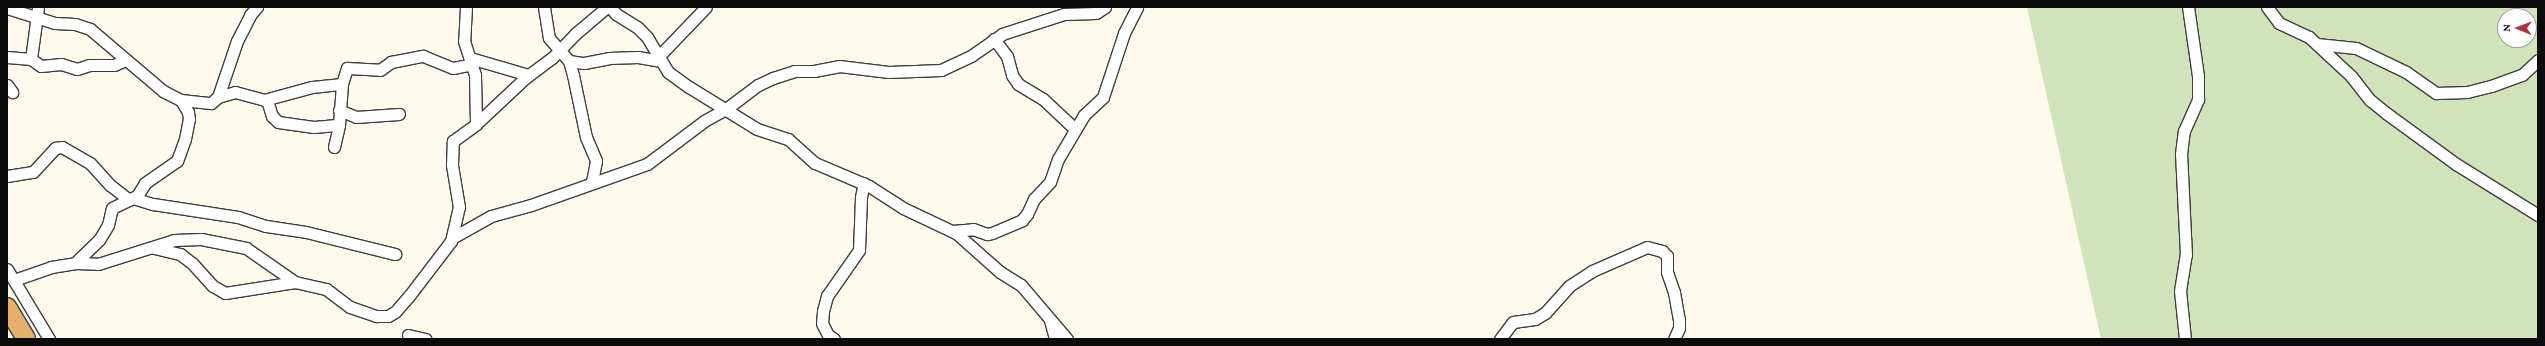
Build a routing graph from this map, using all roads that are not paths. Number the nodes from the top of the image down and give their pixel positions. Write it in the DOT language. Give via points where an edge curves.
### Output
graph roads {
  1 [pos="466,7"];
  2 [pos="544,7"];
  3 [pos="608,7"];
  4 [pos="706,7"];
  5 [pos="1105,7"];
  6 [pos="1137,7"];
  7 [pos="2188,7"];
  8 [pos="2267,7"];
  9 [pos="7,8"];
  10 [pos="255,8"];
  11 [pos="37,11"];
  12 [pos="994,39"];
  13 [pos="2317,44"];
  14 [pos="560,50"];
  15 [pos="7,57"];
  16 [pos="31,59"];
  17 [pos="659,59"];
  18 [pos="125,60"];
  19 [pos="2538,60"];
  20 [pos="472,61"];
  21 [pos="568,61"];
  22 [pos="528,75"];
  23 [pos="342,84"];
  24 [pos="218,96"];
  25 [pos="181,100"];
  26 [pos="267,100"];
  27 [pos="726,109"];
  28 [pos="340,110"];
  29 [pos="400,114"];
  30 [pos="476,124"];
  31 [pos="339,125"];
  32 [pos="1075,129"];
  33 [pos="334,147"];
  34 [pos="7,176"];
  35 [pos="592,182"];
  36 [pos="864,183"];
  37 [pos="131,199"];
  38 [pos="2538,214"];
  39 [pos="952,231"];
  40 [pos="452,238"];
  41 [pos="150,247"];
  42 [pos="395,254"];
  43 [pos="75,263"];
  44 [pos="7,269"];
  45 [pos="14,280"];
  46 [pos="294,282"];
  47 [pos="7,307"];
  48 [pos="1049,318"];
  49 [pos="408,335"];
  50 [pos="26,339"];
  51 [pos="49,339"];
  52 [pos="426,339"];
  53 [pos="834,339"];
  54 [pos="1055,339"];
  55 [pos="1066,339"];
  56 [pos="1500,339"];
  57 [pos="1674,339"];
  58 [pos="2185,339"];
  1 -- 20 [label="street" via="464,41"];
  2 -- 14 [label="street" via="549,38"];
  3 -- 14 [label="street"];
  3 -- 17 [label="street" via="647,37"];
  4 -- 17 [label="street"];
  5 -- 12 [label="street" via="1096,13 1064,14 1002,34"];
  6 -- 32 [label="street" via="1124,33 1103,97 1084,115"];
  7 -- 58 [label="street" via="2198,76 2198,99 2184,131 2181,154 2186,255 2180,291"];
  8 -- 13 [label="street" via="2279,23 2309,37"];
  9 -- 11 [label="street"];
  10 -- 24 [label="street" via="237,41"];
  11 -- 16 [label="street"];
  11 -- 18 [label="street" via="55,23 75,24 90,29"];
  12 -- 27 [label="street" via="955,65 936,70 889,72 839,66 814,71 794,71 758,85"];
  12 -- 32 [label="street" via="1007,56 1012,75 1018,84 1043,99"];
  13 -- 19 [label="street" via="2356,48 2406,72 2436,93 2467,92 2491,86 2522,75"];
  13 -- 38 [label="street" via="2351,76 2370,100 2386,113 2456,164"];
  14 -- 21 [label="street"];
  14 -- 22 [label="street"];
  15 -- 16 [label="street"];
  16 -- 18 [label="street" via="40,66 61,64 77,69 89,65 114,65"];
  17 -- 21 [label="street" via="638,57 609,58 584,63"];
  17 -- 27 [label="street" via="668,72"];
  18 -- 25 [label="street" via="163,91"];
  20 -- 22 [label="street"];
  20 -- 23 [label="street" via="453,68 442,66 427,56 419,56 391,62 380,70 347,68"];
  20 -- 30 [label="street"];
  21 -- 35 [label="street" via="586,137 596,161"];
  22 -- 30 [label="street"];
  23 -- 26 [label="street" via="312,87"];
  23 -- 28 [label="street"];
  24 -- 25 [label="street" via="211,103"];
  24 -- 26 [label="street" via="235,92 258,100"];
  25 -- 37 [label="street" via="188,112 188,124 177,161 145,183 139,194"];
  26 -- 31 [label="street" via="272,116 278,122 314,127"];
  27 -- 35 [label="street" via="704,121 647,164"];
  27 -- 36 [label="street" via="758,129 788,139 815,163"];
  28 -- 29 [label="street" via="356,117"];
  28 -- 31 [label="street"];
  30 -- 40 [label="street" via="452,144 452,165 459,207"];
  31 -- 33 [label="street"];
  32 -- 39 [label="street" via="1058,159 1050,182 1034,199 1022,220 992,234 973,229"];
  34 -- 37 [label="street" via="33,172 56,148 62,147 90,163 110,185"];
  35 -- 40 [label="street" via="531,205 491,216"];
  36 -- 39 [label="street" via="903,208"];
  36 -- 53 [label="street" via="859,250 828,296 822,311 822,323 828,335"];
  37 -- 42 [label="street" via="238,217 266,226 306,232"];
  37 -- 43 [label="street" via="112,208 108,225 99,240"];
  39 -- 48 [label="street" via="967,241 1000,272 1021,285"];
  40 -- 46 [label="street" via="409,296 388,316 376,316 350,307 326,290"];
  41 -- 43 [label="street" via="98,264"];
  41 -- 46 [label="street" via="174,240 201,238 234,244 263,258"];
  41 -- 46 [label="street" via="180,254 213,286 226,293"];
  43 -- 45 [label="street" via="51,267"];
  44 -- 45 [label="street"];
  45 -- 51 [label="street"];
  47 -- 50 [label="highway"];
  48 -- 54 [label="street"];
  48 -- 55 [label="street"];
  49 -- 52 [label="street"];
  56 -- 57 [label="street" via="1513,322 1535,319 1545,313 1569,286 1592,271 1647,247 1662,251 1667,256 1667,272 1679,319 1679,328"];
}
